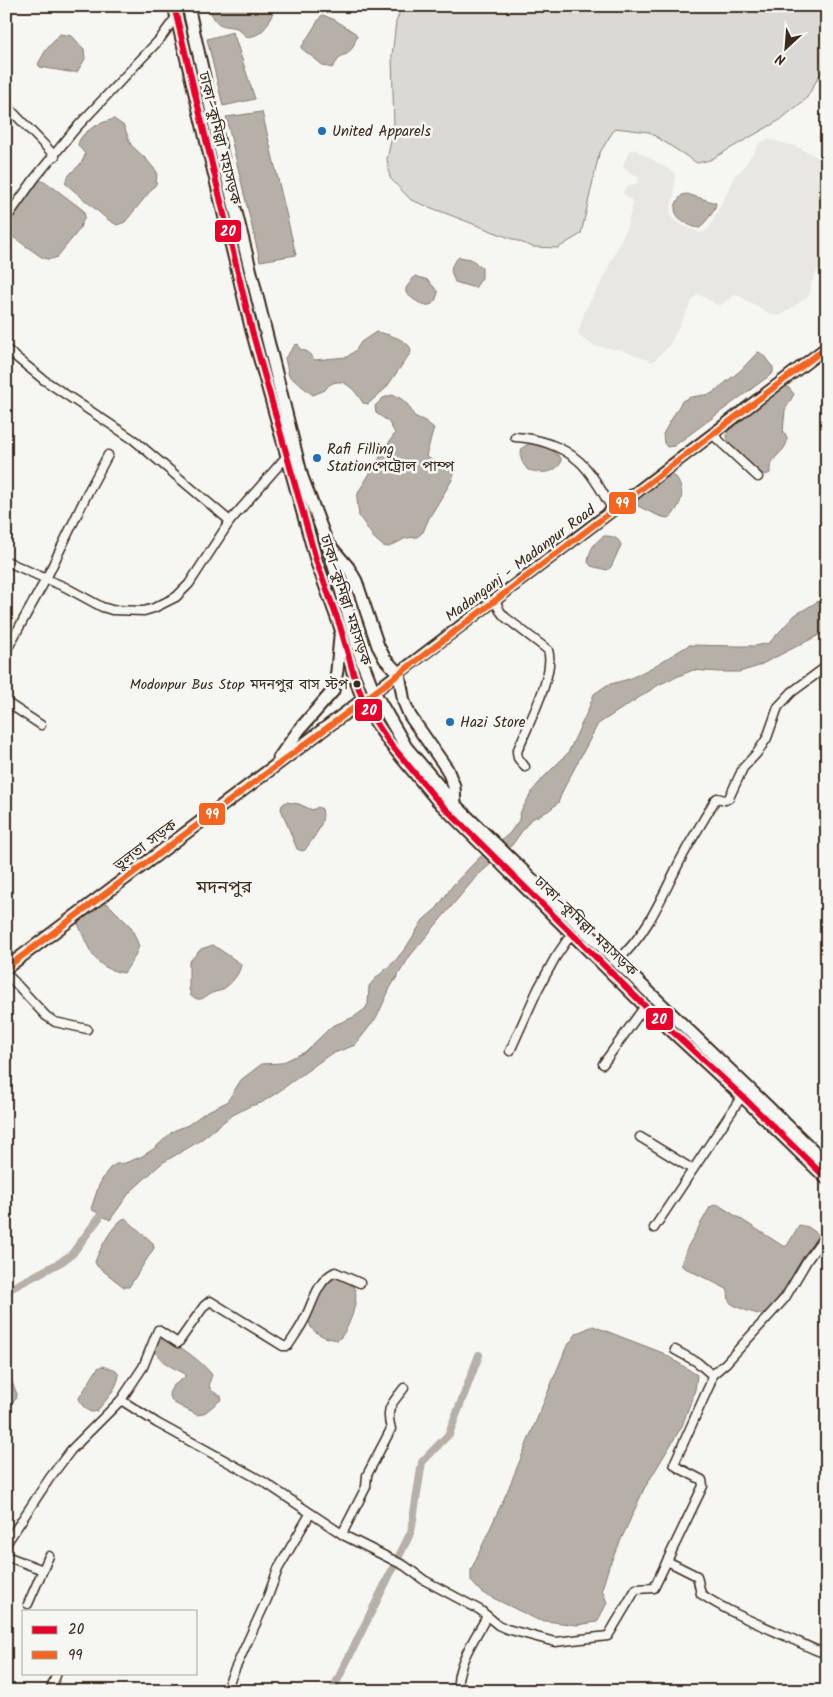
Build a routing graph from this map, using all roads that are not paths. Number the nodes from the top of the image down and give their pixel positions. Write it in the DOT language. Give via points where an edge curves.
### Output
graph roads {
  1 [pos="188,6"];
  2 [pos="175,11"];
  3 [pos="6,105"];
  4 [pos="55,156"];
  5 [pos="6,219"];
  6 [pos="827,347"];
  7 [pos="6,349"];
  8 [pos="713,435"];
  9 [pos="515,437"];
  10 [pos="108,455"];
  11 [pos="287,456"];
  12 [pos="758,477"];
  13 [pos="613,510"];
  14 [pos="230,521"];
  15 [pos="327,543"];
  16 [pos="6,560"];
  17 [pos="46,579"];
  18 [pos="495,600"];
  19 [pos="340,626"];
  20 [pos="6,651"];
  21 [pos="827,666"];
  22 [pos="399,674"];
  23 [pos="374,692"];
  24 [pos="363,700"];
  25 [pos="6,702"];
  26 [pos="41,724"];
  27 [pos="274,766"];
  28 [pos="525,767"];
  29 [pos="455,805"];
  30 [pos="486,841"];
  31 [pos="516,870"];
  32 [pos="572,932"];
  33 [pos="617,961"];
  34 [pos="6,968"];
  35 [pos="6,972"];
  36 [pos="645,1006"];
  37 [pos="87,1029"];
  38 [pos="510,1051"];
  39 [pos="603,1064"];
  40 [pos="742,1096"];
  41 [pos="640,1137"];
  42 [pos="827,1164"];
  43 [pos="692,1170"];
  44 [pos="827,1179"];
  45 [pos="654,1228"];
  46 [pos="827,1233"];
  47 [pos="360,1283"];
  48 [pos="675,1350"];
  49 [pos="712,1375"];
  50 [pos="404,1388"];
  51 [pos="121,1400"];
  52 [pos="310,1514"];
  53 [pos="342,1534"];
  54 [pos="6,1544"];
  55 [pos="6,1556"];
  56 [pos="49,1556"];
  57 [pos="667,1561"];
  58 [pos="42,1570"];
  59 [pos="28,1604"];
  60 [pos="488,1616"];
  61 [pos="827,1654"];
  62 [pos="57,1674"];
  63 [pos="50,1691"];
  64 [pos="224,1691"];
  65 [pos="458,1691"];
  1 -- 15 [label="highway, ঢাকা–কুমিল্লা মহাসড়ক" via="302,477"];
  2 -- 4 [label="street" via="160,39 90,112"];
  2 -- 11 [label="highway, ঢাকা–কুমিল্লা মহাসড়ক" via="252,331"];
  3 -- 4 [label="street"];
  4 -- 5 [label="street"];
  6 -- 8 [label="main road, Madanganj - Madanpur Road"];
  7 -- 14 [label="street" via="44,380 134,440"];
  8 -- 12 [label="street"];
  8 -- 13 [label="main road, Madanganj - Madanpur Road"];
  9 -- 13 [label="street" via="536,439 575,458 589,472"];
  10 -- 17 [label="street"];
  11 -- 14 [label="street"];
  11 -- 19 [label="highway, ঢাকা–কুমিল্লা মহাসড়ক"];
  13 -- 18 [label="main road, Madanganj - Madanpur Road"];
  14 -- 17 [label="street" via="189,584 176,597 154,608 144,611 112,610"];
  15 -- 22 [label="highway" via="356,581 378,646"];
  15 -- 23 [label="highway, ঢাকা–কুমিল্লা মহাসড়ক"];
  16 -- 17 [label="street"];
  17 -- 20 [label="street"];
  18 -- 22 [label="main road, Madanganj - Madanpur Road"];
  18 -- 28 [label="street" via="505,617 548,650 550,655 544,687 517,752"];
  19 -- 24 [label="highway, ঢাকা–কুমিল্লা মহাসড়ক"];
  19 -- 27 [label="highway" via="333,691 299,730"];
  21 -- 33 [label="street" via="792,692 778,708 767,738 744,768 729,798 715,800 648,924"];
  22 -- 23 [label="main road, Madanganj - Madanpur Road"];
  22 -- 29 [label="highway" via="410,716 447,769 454,786"];
  23 -- 24 [label="highway, ভুলতা সড়ক"];
  23 -- 29 [label="highway, ঢাকা–কুমিল্লা মহাসড়ক" via="406,747"];
  24 -- 27 [label="highway, ভুলতা সড়ক"];
  24 -- 30 [label="highway, ঢাকা–কুমিল্লা মহাসড়ক" via="395,749 437,800"];
  25 -- 26 [label="street"];
  27 -- 34 [label="highway, ভুলতা সড়ক"];
  29 -- 30 [label="highway, ঢাকা–কুমিল্লা মহাসড়ক"];
  30 -- 31 [label="highway, ঢাকা–কুমিল্লা মহাসড়ক"];
  31 -- 32 [label="highway, ঢাকা–কুমিল্লা মহাসড়ক"];
  31 -- 33 [label="highway, ঢাকা–কুমিল্লা মহাসড়ক"];
  32 -- 36 [label="highway, ঢাকা–কুমিল্লা মহাসড়ক"];
  32 -- 38 [label="street" via="542,981"];
  33 -- 42 [label="highway, ঢাকা–কুমিল্লা মহাসড়ক"];
  35 -- 37 [label="street" via="46,1016 55,1022"];
  36 -- 39 [label="street"];
  36 -- 40 [label="highway, ঢাকা–কুমিল্লা মহাসড়ক"];
  40 -- 43 [label="street"];
  40 -- 44 [label="highway, ঢাকা–কুমিল্লা মহাসড়ক"];
  41 -- 43 [label="street"];
  43 -- 45 [label="street"];
  46 -- 49 [label="street" via="786,1298"];
  47 -- 51 [label="street" via="335,1272 325,1276 288,1346 283,1346 210,1300 178,1343 158,1330 143,1367"];
  48 -- 49 [label="street"];
  49 -- 57 [label="street" via="674,1464 702,1480 703,1486"];
  50 -- 53 [label="street" via="389,1408 391,1428"];
  51 -- 52 [label="street" via="264,1482"];
  51 -- 54 [label="street" via="70,1450"];
  52 -- 53 [label="street"];
  52 -- 64 [label="street" via="278,1569"];
  53 -- 60 [label="street" via="405,1566"];
  55 -- 58 [label="street"];
  56 -- 58 [label="street"];
  57 -- 60 [label="street" via="654,1588 636,1589 608,1636 555,1642 506,1629"];
  57 -- 61 [label="street" via="697,1576 701,1594 713,1602"];
  58 -- 59 [label="street"];
  60 -- 65 [label="street" via="464,1660"];
  62 -- 63 [label="street"];
}
